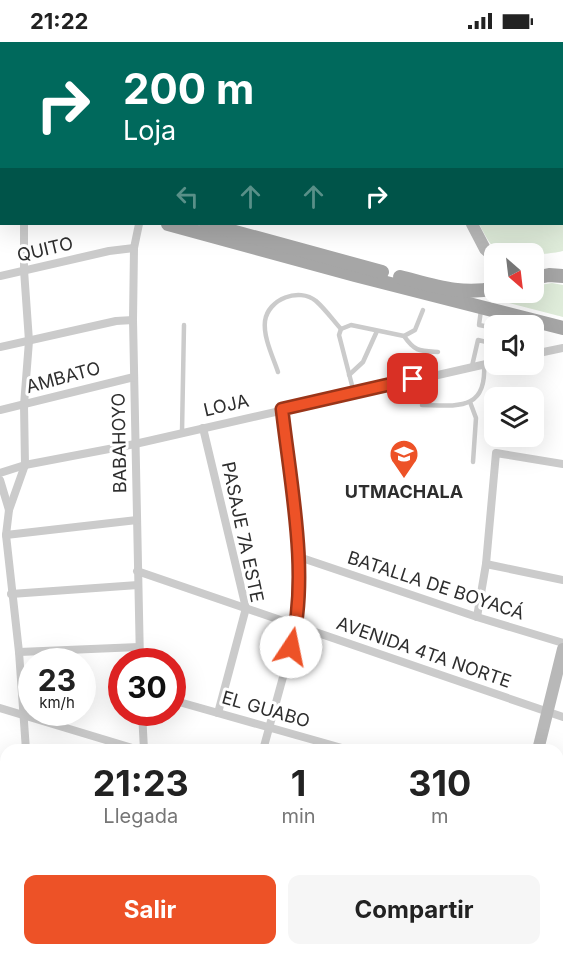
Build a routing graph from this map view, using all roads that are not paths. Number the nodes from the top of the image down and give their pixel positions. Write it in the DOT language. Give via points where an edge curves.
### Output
graph roads {
  1 [pos="24,225"];
  2 [pos="139,225"];
  3 [pos="172,225"];
  4 [pos="210,225"];
  5 [pos="473,225"];
  6 [pos="484,247"];
  7 [pos="134,248"];
  8 [pos="24,270"];
  9 [pos="0,276"];
  10 [pos="484,290"];
  11 [pos="482,308"];
  12 [pos="423,310"];
  13 [pos="498,315"];
  14 [pos="133,320"];
  15 [pos="184,325"];
  16 [pos="479,325"];
  17 [pos="544,325"];
  18 [pos="484,326"];
  19 [pos="563,328"];
  20 [pos="341,329"];
  21 [pos="377,331"];
  22 [pos="404,336"];
  23 [pos="478,340"];
  24 [pos="29,341"];
  25 [pos="484,341"];
  26 [pos="0,347"];
  27 [pos="563,348"];
  28 [pos="438,352"];
  29 [pos="544,352"];
  30 [pos="484,364"];
  31 [pos="472,366"];
  32 [pos="278,372"];
  33 [pos="349,375"];
  34 [pos="484,375"];
  35 [pos="134,377"];
  36 [pos="354,393"];
  37 [pos="470,402"];
  38 [pos="24,405"];
  39 [pos="422,405"];
  40 [pos="282,409"];
  41 [pos="0,410"];
  42 [pos="203,428"];
  43 [pos="182,432"];
  44 [pos="135,444"];
  45 [pos="473,462"];
  46 [pos="563,464"];
  47 [pos="25,465"];
  48 [pos="0,473"];
  49 [pos="0,480"];
  50 [pos="9,510"];
  51 [pos="136,519"];
  52 [pos="6,535"];
  53 [pos="299,557"];
  54 [pos="486,564"];
  55 [pos="138,571"];
  56 [pos="563,580"];
  57 [pos="138,585"];
  58 [pos="11,594"];
  59 [pos="246,608"];
  60 [pos="477,617"];
  61 [pos="297,626"];
  62 [pos="563,643"];
  63 [pos="139,647"];
  64 [pos="18,648"];
  65 [pos="96,649"];
  66 [pos="563,649"];
  67 [pos="186,704"];
  68 [pos="0,708"];
  69 [pos="548,711"];
  70 [pos="18,712"];
  71 [pos="218,713"];
  72 [pos="563,717"];
  73 [pos="25,726"];
  74 [pos="62,726"];
  75 [pos="143,726"];
  76 [pos="270,729"];
  77 [pos="26,744"];
  78 [pos="120,744"];
  79 [pos="144,744"];
  80 [pos="265,744"];
  81 [pos="327,744"];
  82 [pos="540,744"];
  1 -- 8 [label="street"];
  2 -- 7 [label="street, BABAHOYO"];
  3 -- 11 [label="main road"];
  4 -- 10 [label="main road" via="459,291"];
  5 -- 6 [label="street"];
  7 -- 8 [label="street, QUITO"];
  7 -- 14 [label="street, BABAHOYO"];
  8 -- 9 [label="street, QUITO"];
  8 -- 24 [label="street"];
  11 -- 13 [label="main road"];
  11 -- 16 [label="lane"];
  12 -- 22 [label="lane" via="415,330"];
  14 -- 24 [label="street"];
  14 -- 35 [label="street, BABAHOYO"];
  15 -- 43 [label="lane"];
  16 -- 18 [label="lane"];
  16 -- 23 [label="lane"];
  17 -- 19 [label="main road"];
  20 -- 21 [label="lane" via="351,325"];
  20 -- 32 [label="lane" via="315,300 304,295 280,299 270,307 265,321"];
  20 -- 33 [label="lane"];
  21 -- 22 [label="lane"];
  21 -- 33 [label="lane" via="363,362"];
  22 -- 28 [label="lane" via="418,351"];
  23 -- 25 [label="lane"];
  23 -- 31 [label="lane"];
  24 -- 26 [label="street"];
  24 -- 38 [label="street"];
  27 -- 29 [label="street"];
  30 -- 31 [label="street, LOJA"];
  31 -- 36 [label="street, LOJA"];
  33 -- 36 [label="lane"];
  34 -- 37 [label="lane" via="479,393"];
  35 -- 38 [label="street, AMBATO"];
  35 -- 44 [label="street, BABAHOYO"];
  36 -- 40 [label="street, LOJA"];
  37 -- 39 [label="lane"];
  37 -- 45 [label="lane" via="476,418"];
  38 -- 41 [label="street, AMBATO"];
  38 -- 47 [label="street"];
  40 -- 42 [label="street, LOJA"];
  40 -- 53 [label="street"];
  42 -- 43 [label="street, LOJA"];
  42 -- 59 [label="street, PASAJE 7A ESTE"];
  43 -- 44 [label="street, LOJA"];
  44 -- 47 [label="street, LOJA"];
  44 -- 51 [label="street, BABAHOYO"];
  46 -- 54 [label="street" via="496,453"];
  47 -- 48 [label="street, LOJA"];
  47 -- 50 [label="street"];
  49 -- 50 [label="street"];
  50 -- 52 [label="street"];
  51 -- 52 [label="street"];
  51 -- 55 [label="street, BABAHOYO"];
  52 -- 58 [label="street"];
  53 -- 60 [label="street, BATALLA DE BOYACÁ"];
  53 -- 61 [label="street"];
  54 -- 56 [label="street"];
  54 -- 60 [label="street"];
  55 -- 57 [label="street, BABAHOYO"];
  55 -- 59 [label="street, AVENIDA 4TA NORTE"];
  57 -- 58 [label="street"];
  57 -- 63 [label="street, BABAHOYO"];
  58 -- 64 [label="street"];
  59 -- 61 [label="street, AVENIDA 4TA NORTE"];
  59 -- 71 [label="street, PASAJE 7A ESTE"];
  60 -- 62 [label="street, BATALLA DE BOYACÁ"];
  61 -- 69 [label="street, AVENIDA 4TA NORTE"];
  61 -- 76 [label="street"];
  63 -- 65 [label="street"];
  66 -- 69 [label="street"];
  67 -- 71 [label="street, EL GUABO"];
  68 -- 70 [label="street"];
  69 -- 72 [label="street, AVENIDA 4TA NORTE"];
  69 -- 82 [label="street"];
  71 -- 76 [label="street, EL GUABO"];
  73 -- 77 [label="street"];
  74 -- 78 [label="street"];
  75 -- 79 [label="street"];
  76 -- 80 [label="street"];
  76 -- 81 [label="street, EL GUABO"];
}
